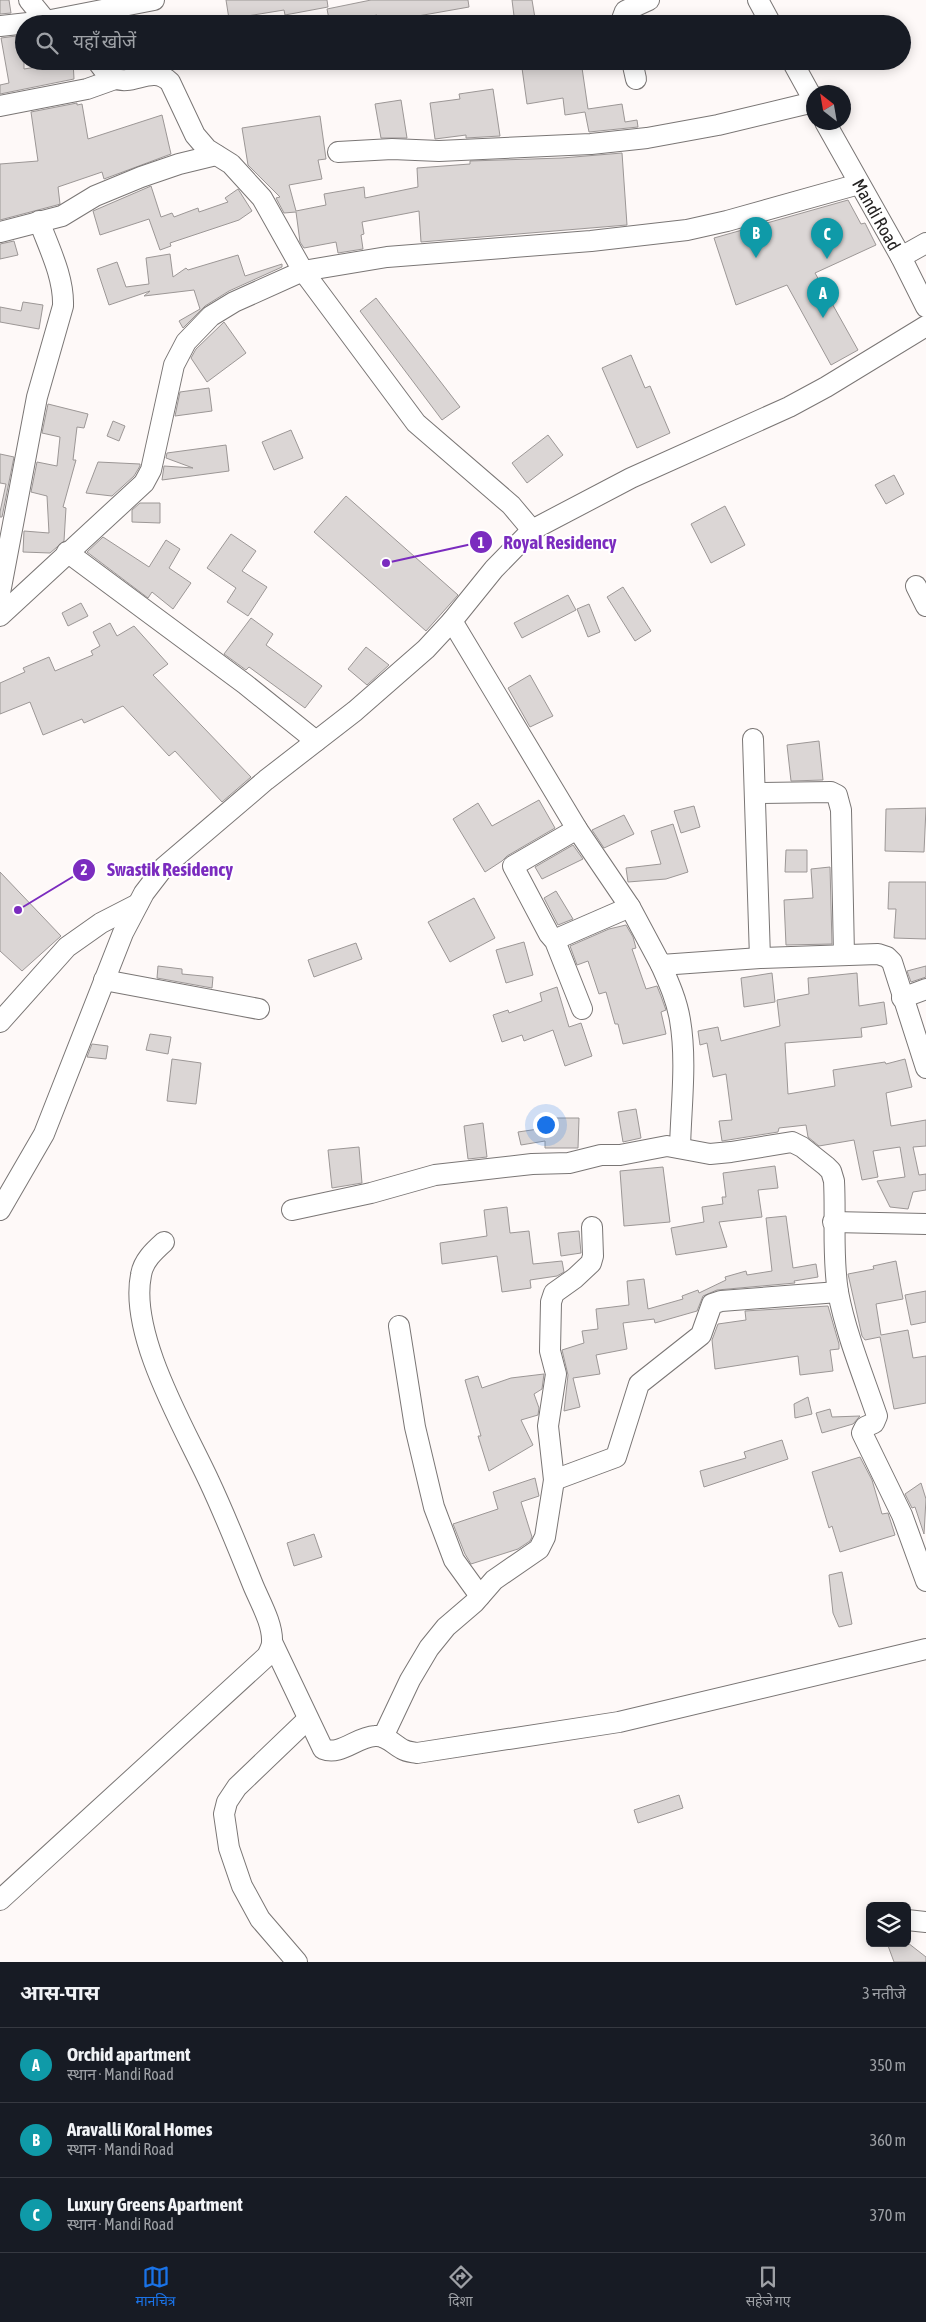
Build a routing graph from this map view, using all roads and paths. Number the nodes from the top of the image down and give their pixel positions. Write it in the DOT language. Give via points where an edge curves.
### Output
graph roads {
  1 [pos="30,0"];
  2 [pos="154,0"];
  3 [pos="649,0"];
  4 [pos="758,0"];
  5 [pos="43,15"];
  6 [pos="82,15"];
  7 [pos="624,15"];
  8 [pos="766,15"];
  9 [pos="15,25"];
  10 [pos="0,26"];
  11 [pos="104,70"];
  12 [pos="797,70"];
  13 [pos="115,79"];
  14 [pos="806,86"];
  15 [pos="806,103"];
  16 [pos="0,106"];
  17 [pos="829,130"];
  18 [pos="338,152"];
  19 [pos="216,155"];
  20 [pos="859,184"];
  21 [pos="39,221"];
  22 [pos="0,232"];
  23 [pos="926,243"];
  24 [pos="901,258"];
  25 [pos="303,271"];
  26 [pos="926,307"];
  27 [pos="926,326"];
  28 [pos="6,524"];
  29 [pos="532,530"];
  30 [pos="67,552"];
  31 [pos="916,586"];
  32 [pos="0,593"];
  33 [pos="926,606"];
  34 [pos="0,616"];
  35 [pos="452,621"];
  36 [pos="753,739"];
  37 [pos="316,741"];
  38 [pos="756,793"];
  39 [pos="577,829"];
  40 [pos="138,904"];
  41 [pos="630,907"];
  42 [pos="561,937"];
  43 [pos="844,955"];
  44 [pos="760,958"];
  45 [pos="661,965"];
  46 [pos="104,980"];
  47 [pos="926,989"];
  48 [pos="902,998"];
  49 [pos="582,1009"];
  50 [pos="259,1010"];
  51 [pos="0,1022"];
  52 [pos="926,1068"];
  53 [pos="680,1148"];
  54 [pos="0,1210"];
  55 [pos="292,1210"];
  56 [pos="833,1222"];
  57 [pos="926,1224"];
  58 [pos="592,1227"];
  59 [pos="164,1242"];
  60 [pos="838,1292"];
  61 [pos="399,1326"];
  62 [pos="554,1480"];
  63 [pos="926,1581"];
  64 [pos="480,1596"];
  65 [pos="273,1644"];
  66 [pos="926,1650"];
  67 [pos="308,1719"];
  68 [pos="383,1737"];
  69 [pos="0,1900"];
  70 [pos="911,1920"];
  71 [pos="926,1922"];
  72 [pos="297,1962"];
  1 -- 5 [label="street"];
  2 -- 6 [label="street"];
  3 -- 7 [label="street" via="625,11"];
  4 -- 8 [label="street"];
  9 -- 10 [label="street"];
  11 -- 13 [label="street"];
  12 -- 14 [label="street"];
  13 -- 16 [label="street" via="87,89"];
  13 -- 19 [label="street" via="164,76 170,82 195,136"];
  15 -- 18 [label="street" via="718,125 591,144"];
  17 -- 20 [label="street, Mandi Road"];
  19 -- 21 [label="street" via="140,177 95,196 62,216"];
  19 -- 25 [label="street" via="231,164 262,198"];
  20 -- 24 [label="street, Mandi Road"];
  20 -- 25 [label="street" via="687,230 387,257"];
  21 -- 22 [label="street"];
  21 -- 28 [label="street" via="60,280 63,306 36,397"];
  23 -- 24 [label="street"];
  24 -- 26 [label="street, Mandi Road"];
  25 -- 29 [label="street" via="416,423 511,505"];
  25 -- 30 [label="street" via="234,302 211,316 186,342 174,365 151,470 144,483"];
  27 -- 29 [label="street" via="789,407 631,478"];
  28 -- 32 [label="street"];
  29 -- 35 [label="street" via="494,568"];
  30 -- 34 [label="street"];
  30 -- 37 [label="street" via="230,672"];
  31 -- 33 [label="street"];
  35 -- 37 [label="street" via="384,687"];
  35 -- 39 [label="street"];
  36 -- 38 [label="street"];
  37 -- 40 [label="street" via="164,867"];
  38 -- 43 [label="street" via="831,792 837,795 841,810"];
  38 -- 44 [label="street"];
  39 -- 41 [label="street"];
  39 -- 49 [label="street" via="513,866 555,941"];
  40 -- 46 [label="street"];
  40 -- 51 [label="street" via="101,923 67,947"];
  41 -- 42 [label="street"];
  41 -- 45 [label="street"];
  43 -- 44 [label="street"];
  43 -- 48 [label="street" via="878,954 887,957 892,962"];
  44 -- 45 [label="street"];
  45 -- 53 [label="street" via="680,1019"];
  46 -- 50 [label="street"];
  46 -- 54 [label="street" via="44,1134"];
  47 -- 48 [label="street"];
  48 -- 52 [label="street"];
  53 -- 55 [label="street" via="667,1146 620,1155 601,1155 569,1164 456,1171"];
  53 -- 56 [label="street" via="710,1154 785,1142 796,1144 831,1171"];
  56 -- 57 [label="street"];
  56 -- 60 [label="street"];
  58 -- 62 [label="street" via="592,1263 554,1292 551,1302 550,1352 556,1374 548,1426"];
  59 -- 65 [label="street" via="149,1255 141,1274 141,1320 158,1371 252,1583 271,1630"];
  60 -- 62 [label="street" via="712,1304 701,1335 639,1384 616,1457"];
  60 -- 63 [label="street" via="877,1416 862,1433 902,1515"];
  61 -- 64 [label="street" via="415,1427 434,1507 454,1560"];
  62 -- 64 [label="street" via="545,1537 539,1549 504,1572"];
  64 -- 68 [label="street" via="446,1627 429,1648"];
  65 -- 67 [label="street"];
  65 -- 69 [label="street" via="267,1656"];
  66 -- 68 [label="street" via="582,1729 418,1753 404,1751"];
  67 -- 68 [label="street" via="323,1749 328,1751 369,1737"];
  67 -- 72 [label="street" via="238,1787 227,1802 224,1814 229,1848 242,1886 260,1919"];
  70 -- 71 [label="street"];
}
